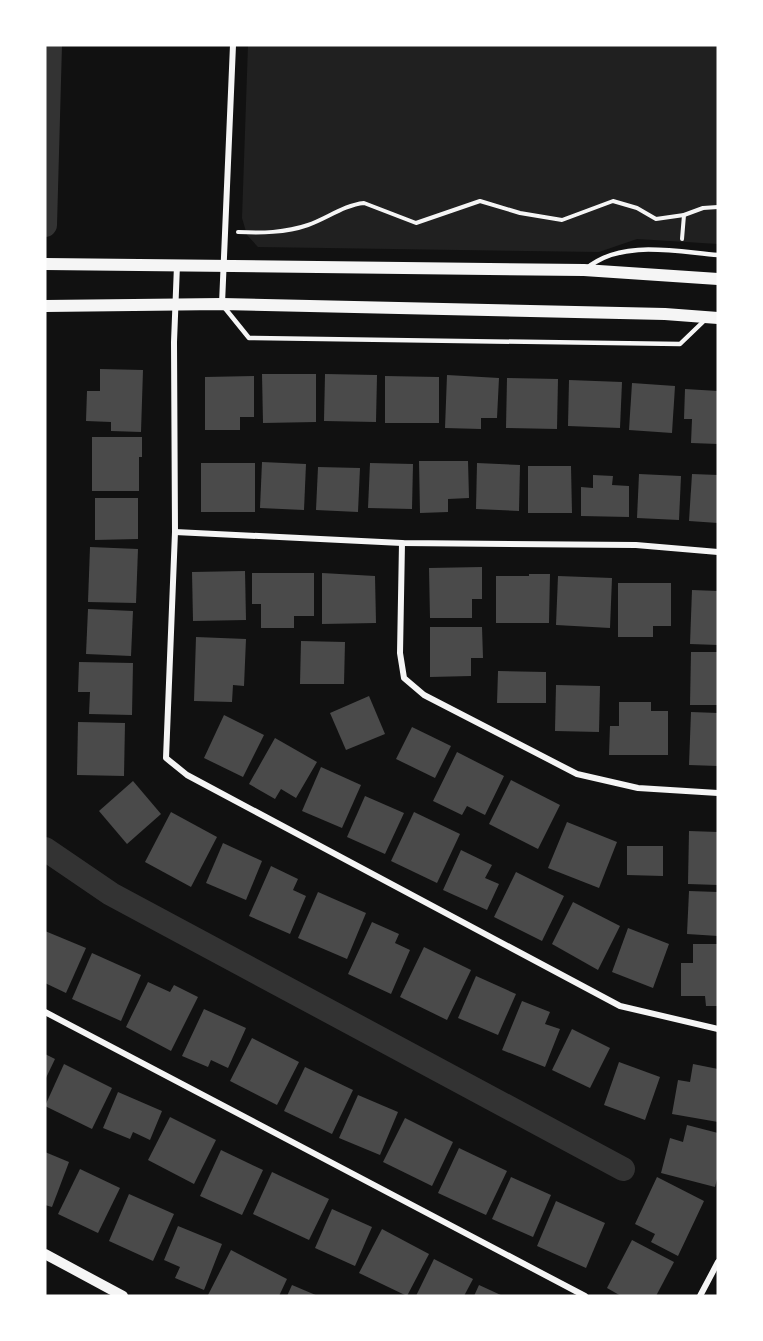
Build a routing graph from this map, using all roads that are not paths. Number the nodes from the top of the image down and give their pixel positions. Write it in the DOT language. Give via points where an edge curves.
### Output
graph roads {
  1 [pos="233,45"];
  2 [pos="718,255"];
  3 [pos="45,264"];
  4 [pos="224,264"];
  5 [pos="177,266"];
  6 [pos="585,270"];
  7 [pos="718,279"];
  8 [pos="222,304"];
  9 [pos="45,306"];
  10 [pos="175,306"];
  11 [pos="713,317"];
  12 [pos="175,532"];
  13 [pos="402,543"];
  14 [pos="718,552"];
  15 [pos="718,793"];
  16 [pos="45,1012"];
  17 [pos="718,1029"];
  18 [pos="45,1254"];
  19 [pos="718,1262"];
  20 [pos="123,1296"];
  21 [pos="585,1296"];
  22 [pos="700,1296"];
  1 -- 4 [label="street"];
  2 -- 6 [label="lane" via="640,249 599,258"];
  3 -- 5 [label="main road"];
  4 -- 5 [label="main road"];
  4 -- 6 [label="main road"];
  4 -- 8 [label="street"];
  5 -- 10 [label="street"];
  6 -- 7 [label="main road"];
  8 -- 10 [label="main road"];
  8 -- 11 [label="main road"];
  8 -- 11 [label="lane" via="249,338 680,344"];
  9 -- 10 [label="main road"];
  10 -- 12 [label="street"];
  12 -- 13 [label="street"];
  12 -- 17 [label="street" via="166,758 187,775 620,1006"];
  13 -- 14 [label="street" via="636,545"];
  13 -- 15 [label="street" via="400,653 404,678 424,695 577,774 638,788"];
  16 -- 21 [label="street"];
  18 -- 20 [label="street"];
  19 -- 22 [label="street"];
}
